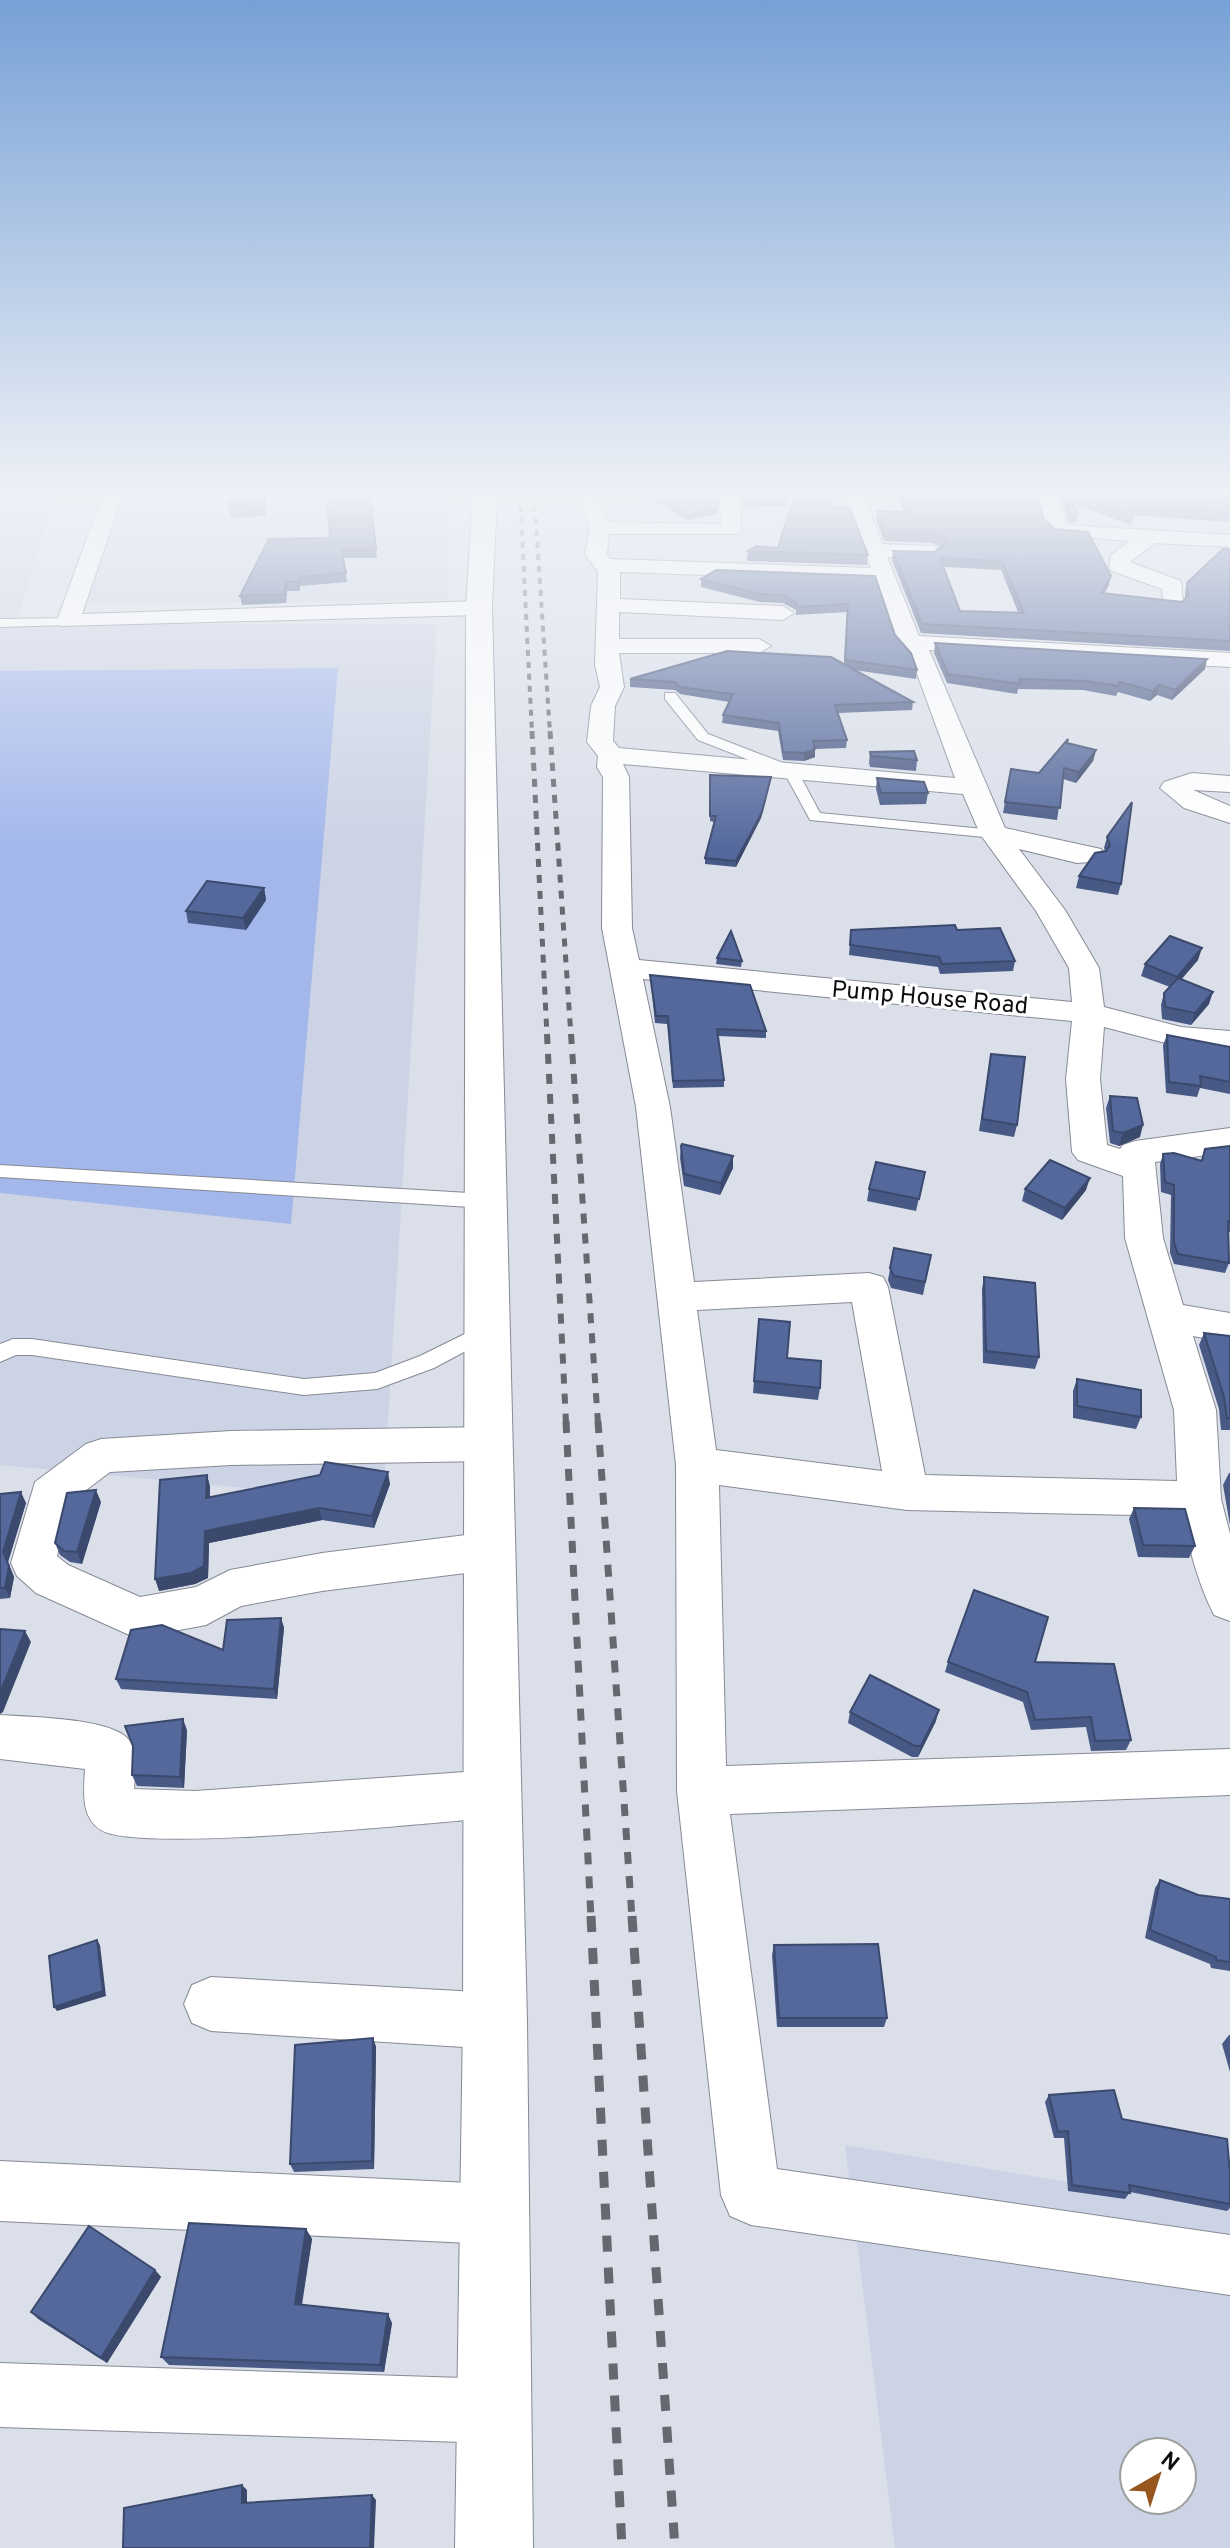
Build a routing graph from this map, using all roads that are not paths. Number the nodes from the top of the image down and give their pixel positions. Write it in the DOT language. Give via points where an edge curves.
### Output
graph roads {
  1 [pos="71,613"];
  2 [pos="324,613"];
  3 [pos="479,613"];
  4 [pos="608,613"];
  5 [pos="901,613"];
  6 [pos="68,621"];
  7 [pos="0,623"];
  8 [pos="909,642"];
  9 [pos="609,646"];
  10 [pos="759,646"];
  11 [pos="1230,660"];
  12 [pos="670,696"];
  13 [pos="611,755"];
  14 [pos="791,771"];
  15 [pos="1230,784"];
  16 [pos="972,787"];
  17 [pos="1230,815"];
  18 [pos="991,828"];
  19 [pos="1050,833"];
  20 [pos="1091,855"];
  21 [pos="628,968"];
  22 [pos="1089,1013"];
  23 [pos="1230,1041"];
  24 [pos="1230,1140"];
  25 [pos="1140,1169"];
  26 [pos="0,1171"];
  27 [pos="486,1201"];
  28 [pos="677,1297"];
  29 [pos="1165,1316"];
  30 [pos="1230,1328"];
  31 [pos="487,1331"];
  32 [pos="0,1354"];
  33 [pos="489,1444"];
  34 [pos="697,1465"];
  35 [pos="907,1492"];
  36 [pos="1199,1499"];
  37 [pos="490,1551"];
  38 [pos="1230,1601"];
  39 [pos="0,1737"];
  40 [pos="1230,1772"];
  41 [pos="702,1791"];
  42 [pos="493,1794"];
  43 [pos="211,2004"];
  44 [pos="495,2021"];
  45 [pos="0,2191"];
  46 [pos="492,2214"];
  47 [pos="1230,2265"];
  48 [pos="0,2395"];
  49 [pos="495,2411"];
  50 [pos="494,2548"];
  1 -- 6 [label="street"];
  2 -- 6 [label="street"];
  3 -- 27 [label="main road"];
  4 -- 9 [label="street"];
  5 -- 8 [label="street"];
  6 -- 7 [label="lane"];
  8 -- 11 [label="street"];
  8 -- 16 [label="street" via="923,658"];
  9 -- 10 [label="street"];
  9 -- 13 [label="street" via="612,687 603,706 600,742"];
  12 -- 14 [label="lane" via="703,737"];
  13 -- 14 [label="street"];
  13 -- 21 [label="street" via="616,777 617,928"];
  14 -- 16 [label="street"];
  14 -- 18 [label="lane" via="815,817"];
  15 -- 17 [label="street" via="1192,781 1173,788"];
  16 -- 18 [label="street"];
  18 -- 19 [label="street"];
  18 -- 20 [label="street"];
  18 -- 22 [label="street" via="1084,968"];
  21 -- 22 [label="street, Pump House Road"];
  21 -- 28 [label="street" via="653,1107"];
  22 -- 23 [label="street, Pump House Road" via="1181,1037"];
  22 -- 25 [label="street" via="1083,1079 1090,1152"];
  24 -- 25 [label="street" via="1135,1153"];
  25 -- 29 [label="street" via="1144,1238"];
  26 -- 27 [label="lane"];
  27 -- 31 [label="main road"];
  28 -- 34 [label="street"];
  28 -- 35 [label="street" via="869,1287"];
  29 -- 30 [label="street"];
  29 -- 36 [label="street" via="1195,1410"];
  31 -- 32 [label="lane" via="377,1381 304,1387 32,1347 13,1347"];
  31 -- 33 [label="main road"];
  33 -- 37 [label="main road"];
  33 -- 37 [label="street" via="101,1456 50,1494 33,1563 52,1579 136,1618 206,1605 230,1589"];
  34 -- 35 [label="street"];
  34 -- 41 [label="street"];
  35 -- 36 [label="street"];
  36 -- 38 [label="street"];
  37 -- 42 [label="main road"];
  39 -- 42 [label="street" via="102,1748 111,1755 108,1802 118,1813 195,1815"];
  40 -- 41 [label="street"];
  41 -- 47 [label="street" via="751,2195"];
  42 -- 44 [label="main road"];
  43 -- 44 [label="street"];
  44 -- 46 [label="main road"];
  45 -- 46 [label="street"];
  46 -- 49 [label="main road"];
  48 -- 49 [label="street"];
  49 -- 50 [label="main road"];
}
